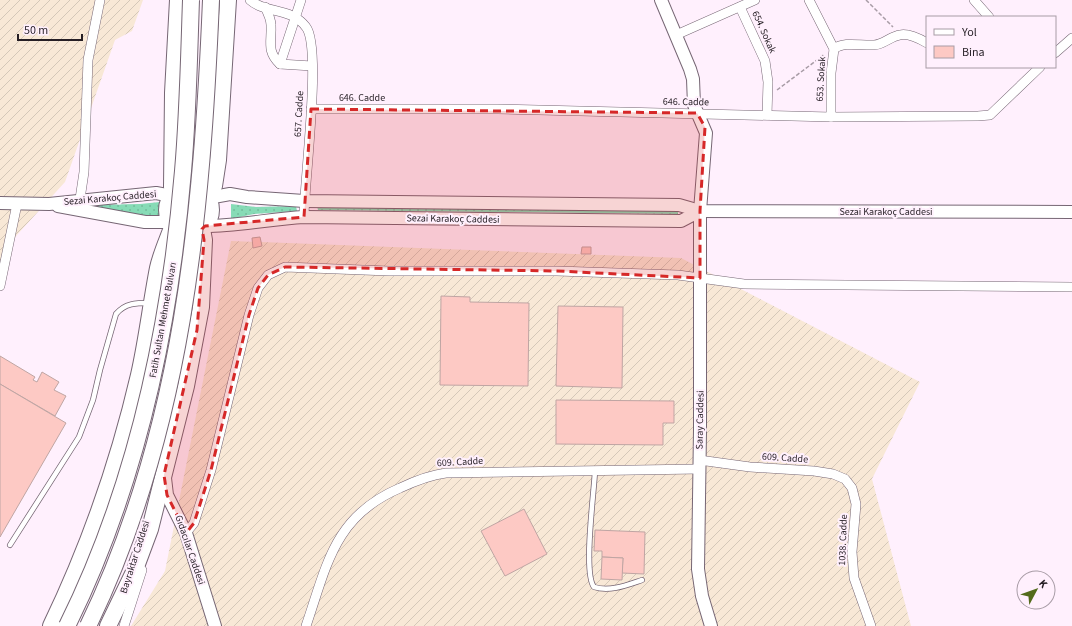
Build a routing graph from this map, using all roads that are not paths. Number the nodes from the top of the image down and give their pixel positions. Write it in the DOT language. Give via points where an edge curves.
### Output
graph roads {
  1 [pos="100,0"];
  2 [pos="178,0"];
  3 [pos="191,0"];
  4 [pos="211,0"];
  5 [pos="228,0"];
  6 [pos="250,0"];
  7 [pos="301,0"];
  8 [pos="661,0"];
  9 [pos="755,0"];
  10 [pos="809,0"];
  11 [pos="974,0"];
  12 [pos="265,7"];
  13 [pos="740,7"];
  14 [pos="988,16"];
  15 [pos="295,17"];
  16 [pos="676,35"];
  17 [pos="1072,38"];
  18 [pos="926,42"];
  19 [pos="834,49"];
  20 [pos="1056,52"];
  21 [pos="280,64"];
  22 [pos="312,66"];
  23 [pos="1037,68"];
  24 [pos="311,109"];
  25 [pos="697,113"];
  26 [pos="767,115"];
  27 [pos="831,117"];
  28 [pos="173,195"];
  29 [pos="208,197"];
  30 [pos="80,199"];
  31 [pos="304,201"];
  32 [pos="0,203"];
  33 [pos="17,204"];
  34 [pos="49,204"];
  35 [pos="700,212"];
  36 [pos="1072,212"];
  37 [pos="304,217"];
  38 [pos="172,224"];
  39 [pos="203,228"];
  40 [pos="700,278"];
  41 [pos="0,286"];
  42 [pos="1072,287"];
  43 [pos="153,303"];
  44 [pos="699,464"];
  45 [pos="596,471"];
  46 [pos="164,475"];
  47 [pos="845,479"];
  48 [pos="167,495"];
  49 [pos="186,532"];
  50 [pos="10,545"];
  51 [pos="642,580"];
  52 [pos="51,626"];
  53 [pos="67,626"];
  54 [pos="88,626"];
  55 [pos="108,626"];
  56 [pos="124,626"];
  57 [pos="215,626"];
  58 [pos="306,626"];
  59 [pos="711,626"];
  60 [pos="871,626"];
  1 -- 30 [label="street" via="88,60 84,172"];
  2 -- 28 [label="highway" via="173,93"];
  3 -- 53 [label="highway, Fatih Sultan Mehmet Bulvarı, bridge" via="184,170 173,263 156,360 146,408 123,487 103,543"];
  4 -- 54 [label="highway, Fatih Sultan Mehmet Bulvarı, bridge" via="203,153 181,332 162,416 131,524 118,562"];
  5 -- 29 [label="highway" via="218,160 214,186"];
  6 -- 12 [label="street"];
  7 -- 15 [label="street"];
  8 -- 16 [label="street, Saray Caddesi"];
  9 -- 13 [label="street"];
  10 -- 19 [label="street, 653. Sokak"];
  11 -- 14 [label="street"];
  12 -- 15 [label="street"];
  12 -- 21 [label="street" via="271,25 269,44"];
  13 -- 16 [label="street"];
  13 -- 26 [label="street, 654. Sokak" via="765,61"];
  15 -- 21 [label="street"];
  15 -- 22 [label="street, 657. Cadde" via="309,32"];
  16 -- 25 [label="street, Saray Caddesi" via="693,78 694,105"];
  17 -- 20 [label="street"];
  18 -- 19 [label="street" via="900,34 876,46 848,45"];
  19 -- 27 [label="street, 653. Sokak"];
  21 -- 22 [label="street"];
  22 -- 24 [label="street, 657. Cadde"];
  23 -- 27 [label="street, 646. Cadde" via="998,108 986,116"];
  24 -- 25 [label="street, 646. Cadde"];
  24 -- 31 [label="street, 657. Cadde"];
  25 -- 26 [label="street, 646. Cadde"];
  25 -- 35 [label="street, Saray Caddesi" via="706,133"];
  26 -- 27 [label="street, 646. Cadde"];
  28 -- 29 [label="highway" via="184,188 191,188 198,189"];
  28 -- 30 [label="street, Sezai Karakoç Caddesi" via="156,193"];
  28 -- 38 [label="highway" via="167,209"];
  29 -- 31 [label="street, Sezai Karakoç Caddesi" via="230,194"];
  29 -- 39 [label="highway" via="212,212"];
  30 -- 34 [label="street, Sezai Karakoç Caddesi"];
  31 -- 35 [label="street, Sezai Karakoç Caddesi" via="679,205"];
  31 -- 37 [label="street, 657. Cadde"];
  32 -- 33 [label="street, Sezai Karakoç Caddesi"];
  33 -- 34 [label="street, Sezai Karakoç Caddesi"];
  33 -- 41 [label="street"];
  34 -- 38 [label="street, Sezai Karakoç Caddesi" via="146,222"];
  35 -- 36 [label="street, Sezai Karakoç Caddesi"];
  35 -- 37 [label="street, Sezai Karakoç Caddesi" via="681,221"];
  35 -- 40 [label="street, Saray Caddesi"];
  37 -- 39 [label="street, Sezai Karakoç Caddesi"];
  38 -- 39 [label="highway" via="188,233"];
  38 -- 43 [label="highway" via="158,267"];
  39 -- 46 [label="highway" via="197,330"];
  40 -- 42 [label="street" via="744,284"];
  40 -- 44 [label="street, Saray Caddesi"];
  40 -- 49 [label="street" via="557,271 389,271 285,267 276,271 263,280 258,288 211,470 194,523"];
  43 -- 50 [label="lane" via="129,304 116,314 93,400 79,437"];
  43 -- 52 [label="highway" via="139,376 116,456 89,536"];
  44 -- 45 [label="street, 609. Cadde"];
  44 -- 47 [label="street, 609. Cadde" via="814,471"];
  44 -- 59 [label="street, Saray Caddesi" via="698,569 702,596"];
  45 -- 51 [label="lane" via="590,554 591,583 594,587 605,589"];
  45 -- 58 [label="street, 609. Cadde" via="434,474 390,492 365,508 340,536 328,562"];
  46 -- 48 [label="street, Gıdacılar Caddesi"];
  46 -- 55 [label="highway" via="150,529 134,572"];
  47 -- 60 [label="street, 1038. Cadde" via="852,488 856,504 852,552 854,578"];
  48 -- 49 [label="street, Gıdacılar Caddesi"];
  48 -- 56 [label="street, Bayraktar Caddesi"];
  49 -- 57 [label="street, Gıdacılar Caddesi"];
}
